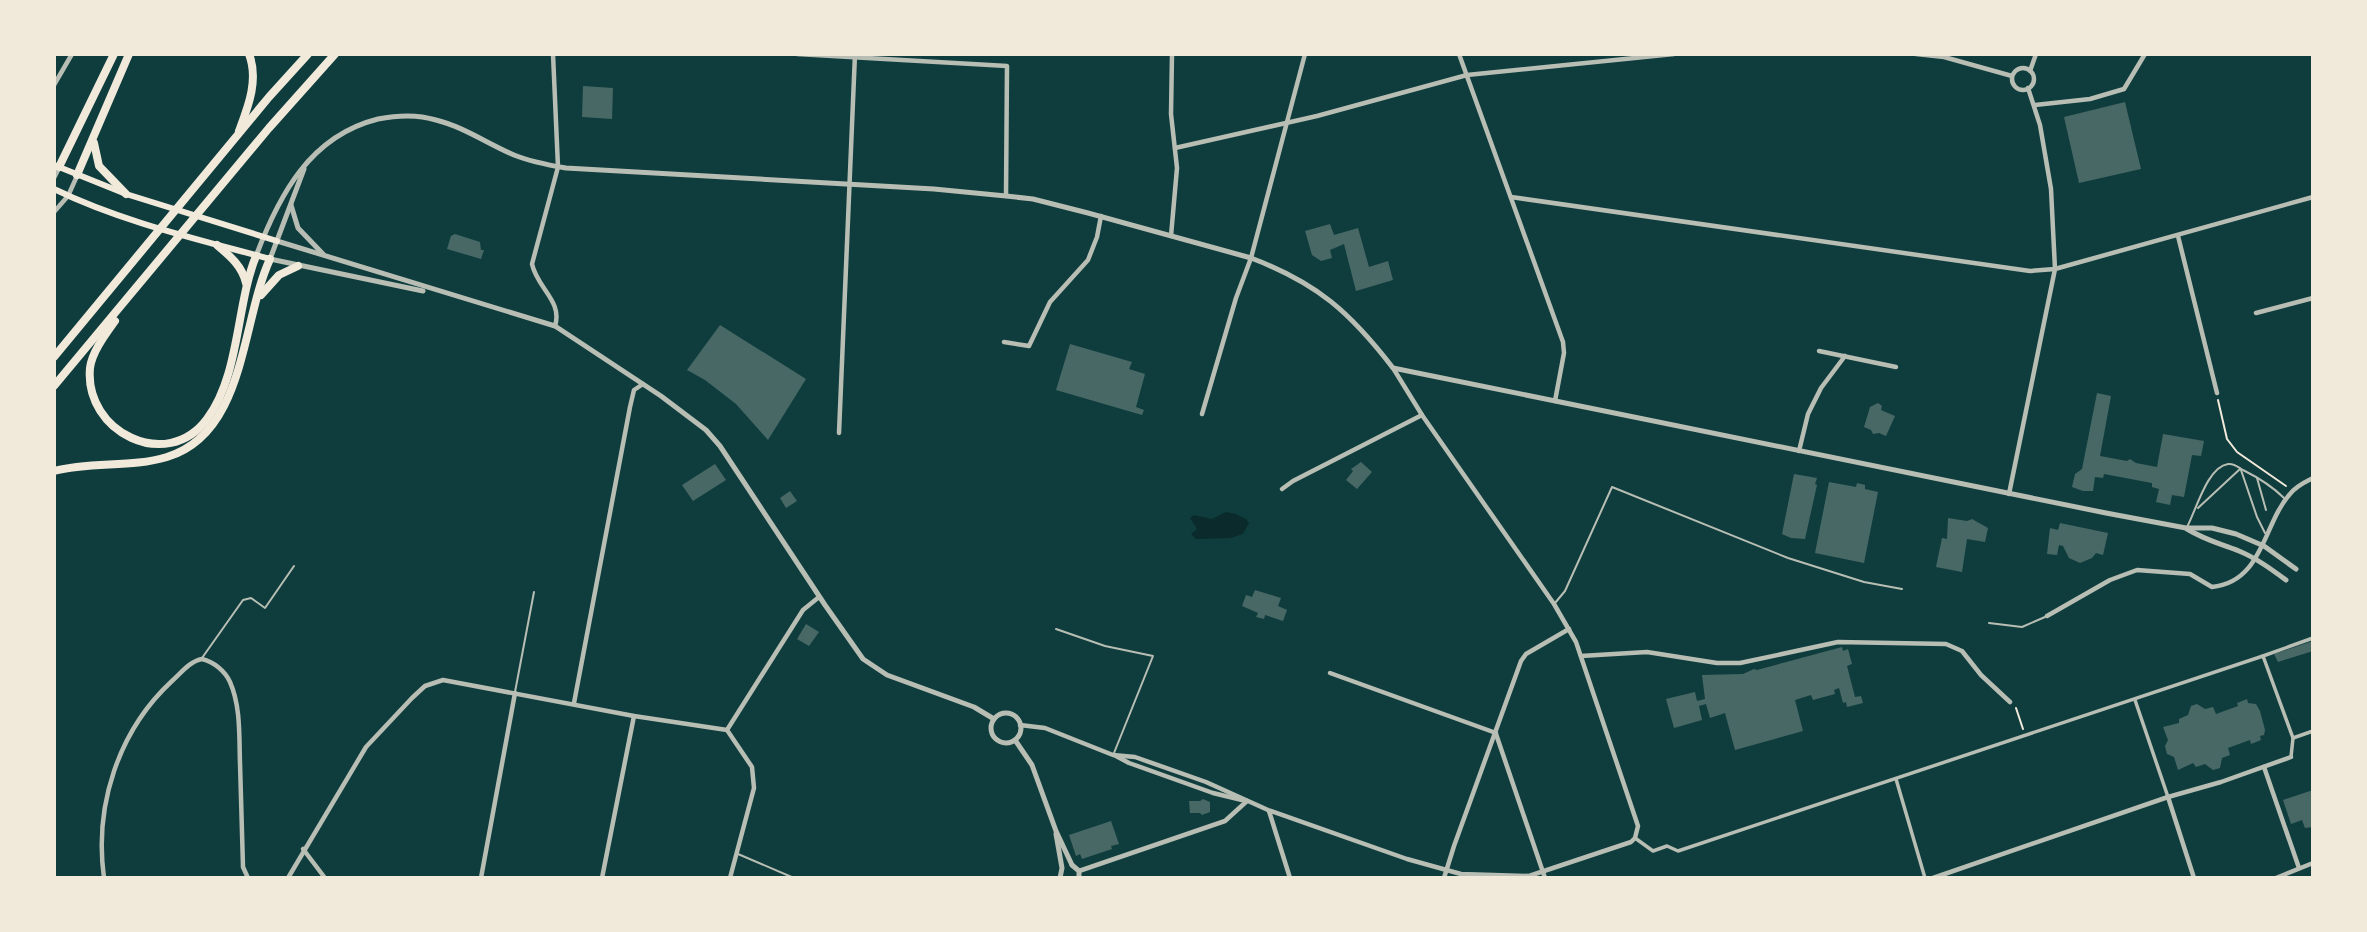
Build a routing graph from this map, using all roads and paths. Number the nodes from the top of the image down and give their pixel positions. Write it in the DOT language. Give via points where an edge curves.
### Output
graph roads {
  1 [pos="72,54"];
  2 [pos="114,54"];
  3 [pos="129,54"];
  4 [pos="248,54"];
  5 [pos="308,54"];
  6 [pos="335,54"];
  7 [pos="553,54"];
  8 [pos="797,54"];
  9 [pos="1171,54"];
  10 [pos="1306,54"];
  11 [pos="1459,54"];
  12 [pos="1674,54"];
  13 [pos="1916,54"];
  14 [pos="2036,54"];
  15 [pos="2146,54"];
  16 [pos="855,56"];
  17 [pos="2030,71"];
  18 [pos="1467,75"];
  19 [pos="2012,76"];
  20 [pos="54,85"];
  21 [pos="2028,88"];
  22 [pos="2035,105"];
  23 [pos="1288,121"];
  24 [pos="237,137"];
  25 [pos="93,140"];
  26 [pos="1175,148"];
  27 [pos="306,163"];
  28 [pos="57,166"];
  29 [pos="558,167"];
  30 [pos="77,175"];
  31 [pos="54,178"];
  32 [pos="848,185"];
  33 [pos="54,189"];
  34 [pos="126,194"];
  35 [pos="68,196"];
  36 [pos="1006,196"];
  37 [pos="1511,197"];
  38 [pos="2313,197"];
  39 [pos="291,204"];
  40 [pos="54,212"];
  41 [pos="1101,216"];
  42 [pos="1171,236"];
  43 [pos="2178,236"];
  44 [pos="263,237"];
  45 [pos="277,241"];
  46 [pos="217,245"];
  47 [pos="256,256"];
  48 [pos="325,257"];
  49 [pos="1251,258"];
  50 [pos="270,260"];
  51 [pos="298,266"];
  52 [pos="2055,270"];
  53 [pos="247,286"];
  54 [pos="137,288"];
  55 [pos="447,295"];
  56 [pos="2313,298"];
  57 [pos="257,301"];
  58 [pos="2256,313"];
  59 [pos="555,326"];
  60 [pos="1004,342"];
  61 [pos="1819,351"];
  62 [pos="1845,356"];
  63 [pos="54,357"];
  64 [pos="1896,366"];
  65 [pos="1392,368"];
  66 [pos="643,384"];
  67 [pos="54,386"];
  68 [pos="2217,393"];
  69 [pos="1555,401"];
  70 [pos="1202,414"];
  71 [pos="1422,415"];
  72 [pos="839,433"];
  73 [pos="1799,450"];
  74 [pos="2241,468"];
  75 [pos="54,471"];
  76 [pos="2257,477"];
  77 [pos="2313,478"];
  78 [pos="1282,489"];
  79 [pos="2293,491"];
  80 [pos="2009,494"];
  81 [pos="2285,500"];
  82 [pos="2266,510"];
  83 [pos="2196,511"];
  84 [pos="2186,528"];
  85 [pos="2268,538"];
  86 [pos="2264,546"];
  87 [pos="2256,559"];
  88 [pos="294,566"];
  89 [pos="2297,569"];
  90 [pos="2286,580"];
  91 [pos="1902,589"];
  92 [pos="534,592"];
  93 [pos="819,597"];
  94 [pos="1554,604"];
  95 [pos="2047,616"];
  96 [pos="1989,623"];
  97 [pos="1056,629"];
  98 [pos="1569,629"];
  99 [pos="2313,638"];
  100 [pos="1581,656"];
  101 [pos="2263,656"];
  102 [pos="202,659"];
  103 [pos="1330,673"];
  104 [pos="515,693"];
  105 [pos="2135,699"];
  106 [pos="2010,702"];
  107 [pos="574,704"];
  108 [pos="634,716"];
  109 [pos="994,719"];
  110 [pos="1020,725"];
  111 [pos="727,730"];
  112 [pos="2313,732"];
  113 [pos="1496,733"];
  114 [pos="2025,735"];
  115 [pos="2293,738"];
  116 [pos="1015,740"];
  117 [pos="1113,755"];
  118 [pos="2291,757"];
  119 [pos="2264,767"];
  120 [pos="1896,779"];
  121 [pos="2168,797"];
  122 [pos="1247,801"];
  123 [pos="1268,810"];
  124 [pos="1056,831"];
  125 [pos="1635,838"];
  126 [pos="303,849"];
  127 [pos="737,853"];
  128 [pos="2313,863"];
  129 [pos="1072,865"];
  130 [pos="1062,868"];
  131 [pos="2299,868"];
  132 [pos="1446,870"];
  133 [pos="1543,871"];
  134 [pos="1079,875"];
  135 [pos="104,878"];
  136 [pos="248,878"];
  137 [pos="288,878"];
  138 [pos="325,878"];
  139 [pos="481,878"];
  140 [pos="602,878"];
  141 [pos="730,878"];
  142 [pos="794,878"];
  143 [pos="1060,878"];
  144 [pos="1290,878"];
  145 [pos="1444,878"];
  146 [pos="1545,878"];
  147 [pos="1925,878"];
  148 [pos="1933,878"];
  149 [pos="2194,878"];
  150 [pos="2276,878"];
  1 -- 20 [label="street"];
  2 -- 28 [label="highway"];
  3 -- 25 [label="highway"];
  4 -- 24 [label="highway" via="253,67 252,91"];
  5 -- 24 [label="highway"];
  6 -- 54 [label="highway"];
  7 -- 29 [label="street"];
  8 -- 16 [label="street"];
  9 -- 26 [label="street"];
  10 -- 23 [label="street"];
  11 -- 18 [label="street"];
  12 -- 18 [label="street"];
  13 -- 19 [label="street"];
  14 -- 17 [label="street"];
  15 -- 22 [label="street" via="2124,89 2090,99"];
  16 -- 32 [label="street"];
  16 -- 36 [label="street" via="1007,66"];
  17 -- 19 [label="street" via="2022,68"];
  17 -- 21 [label="street" via="2033,80"];
  18 -- 23 [label="street"];
  18 -- 37 [label="street"];
  19 -- 21 [label="street" via="2016,87"];
  21 -- 22 [label="street"];
  22 -- 52 [label="street" via="2051,189"];
  23 -- 26 [label="street"];
  23 -- 49 [label="street"];
  24 -- 63 [label="highway"];
  25 -- 30 [label="highway"];
  25 -- 34 [label="highway" via="99,166"];
  26 -- 42 [label="street"];
  27 -- 29 [label="street" via="324,145 359,124 412,116 449,124 519,157"];
  27 -- 39 [label="street"];
  27 -- 44 [label="street" via="283,194"];
  28 -- 30 [label="main road"];
  28 -- 31 [label="street"];
  29 -- 32 [label="street"];
  29 -- 59 [label="street" via="532,264 557,310"];
  30 -- 34 [label="main road"];
  30 -- 35 [label="street"];
  32 -- 36 [label="street"];
  32 -- 72 [label="street"];
  33 -- 35 [label="main road"];
  34 -- 44 [label="main road"];
  35 -- 40 [label="street"];
  35 -- 46 [label="main road"];
  36 -- 41 [label="street"];
  37 -- 52 [label="street" via="2030,271"];
  37 -- 69 [label="street" via="1563,342"];
  38 -- 43 [label="street"];
  39 -- 45 [label="street"];
  39 -- 48 [label="street" via="298,228"];
  41 -- 42 [label="street"];
  41 -- 60 [label="street" via="1088,260 1050,302 1030,346"];
  42 -- 49 [label="street"];
  43 -- 52 [label="street"];
  43 -- 68 [label="street"];
  44 -- 45 [label="main road"];
  44 -- 47 [label="street"];
  45 -- 48 [label="street"];
  45 -- 50 [label="street"];
  46 -- 47 [label="main road"];
  46 -- 53 [label="highway" via="238,266"];
  47 -- 50 [label="main road"];
  47 -- 53 [label="highway"];
  48 -- 55 [label="street"];
  49 -- 65 [label="street" via="1326,297 1363,330"];
  49 -- 70 [label="street"];
  50 -- 51 [label="street"];
  50 -- 57 [label="highway"];
  51 -- 55 [label="street"];
  51 -- 57 [label="highway" via="279,275"];
  52 -- 80 [label="street"];
  53 -- 54 [label="highway" via="214,409 190,435 166,443 137,440 116,429 95,404 90,385 92,360"];
  54 -- 67 [label="highway"];
  55 -- 59 [label="street"];
  56 -- 58 [label="street"];
  57 -- 75 [label="highway" via="227,397 200,439 166,457"];
  59 -- 66 [label="street"];
  61 -- 62 [label="street"];
  62 -- 64 [label="street"];
  62 -- 73 [label="street" via="1808,414"];
  65 -- 69 [label="street"];
  65 -- 71 [label="street"];
  66 -- 93 [label="street" via="713,436"];
  66 -- 107 [label="street" via="634,390 630,407"];
  68 -- 79 [label="path" via="2227,439 2237,452"];
  69 -- 73 [label="street"];
  71 -- 78 [label="street"];
  71 -- 94 [label="street"];
  73 -- 80 [label="street"];
  74 -- 76 [label="lane"];
  74 -- 83 [label="lane"];
  74 -- 83 [label="lane" via="2231,464 2219,468"];
  74 -- 85 [label="lane"];
  76 -- 81 [label="lane"];
  76 -- 82 [label="lane"];
  77 -- 79 [label="street"];
  79 -- 81 [label="street"];
  80 -- 84 [label="street"];
  81 -- 85 [label="street"];
  83 -- 84 [label="lane"];
  84 -- 86 [label="street" via="2212,528"];
  84 -- 87 [label="street"];
  85 -- 86 [label="street"];
  86 -- 87 [label="street"];
  86 -- 89 [label="street"];
  87 -- 90 [label="street"];
  87 -- 95 [label="street" via="2240,576 2217,587 2190,573 2131,572"];
  88 -- 102 [label="lane" via="265,608 251,598 243,600"];
  91 -- 94 [label="lane" via="1788,558 1612,487 1565,591"];
  92 -- 104 [label="lane"];
  93 -- 109 [label="street" via="863,659 887,675"];
  93 -- 111 [label="street" via="803,610"];
  94 -- 98 [label="street"];
  95 -- 96 [label="lane" via="2022,627"];
  97 -- 117 [label="lane" via="1153,656"];
  98 -- 100 [label="street"];
  98 -- 113 [label="street" via="1522,659"];
  99 -- 101 [label="street"];
  100 -- 106 [label="street" via="1637,652 1740,663 1838,642 1946,644 1959,648"];
  100 -- 125 [label="street" via="1638,826"];
  101 -- 105 [label="street"];
  101 -- 115 [label="street"];
  102 -- 135 [label="street" via="195,660 162,691 121,751 103,816"];
  102 -- 136 [label="street" via="222,671 236,700 243,867"];
  103 -- 113 [label="street"];
  104 -- 107 [label="street"];
  104 -- 126 [label="street" via="443,680 425,686 366,747"];
  104 -- 139 [label="street"];
  105 -- 114 [label="street"];
  105 -- 121 [label="street"];
  106 -- 114 [label="path" via="2017,708"];
  107 -- 108 [label="street"];
  108 -- 111 [label="street"];
  108 -- 140 [label="street"];
  109 -- 110 [label="street" via="1007,713"];
  109 -- 116 [label="street" via="994,737 1003,742"];
  110 -- 116 [label="street"];
  110 -- 117 [label="street" via="1045,728"];
  111 -- 127 [label="street" via="754,777 753,798"];
  112 -- 115 [label="street"];
  113 -- 132 [label="street"];
  113 -- 133 [label="street"];
  114 -- 120 [label="street"];
  115 -- 118 [label="street"];
  116 -- 124 [label="street" via="1032,765"];
  117 -- 122 [label="street" via="1135,757"];
  118 -- 119 [label="street"];
  119 -- 121 [label="street"];
  119 -- 131 [label="street"];
  120 -- 125 [label="street" via="1678,852 1667,846 1653,851"];
  120 -- 147 [label="street"];
  121 -- 148 [label="street"];
  121 -- 149 [label="street"];
  122 -- 123 [label="street"];
  122 -- 134 [label="street" via="1225,821"];
  123 -- 132 [label="street"];
  123 -- 144 [label="street"];
  124 -- 129 [label="street"];
  124 -- 130 [label="street"];
  125 -- 133 [label="street"];
  126 -- 137 [label="street"];
  126 -- 138 [label="street"];
  127 -- 141 [label="street"];
  127 -- 142 [label="lane"];
  128 -- 131 [label="street"];
  129 -- 130 [label="street"];
  129 -- 134 [label="street"];
  130 -- 143 [label="street"];
  131 -- 150 [label="street"];
  132 -- 133 [label="street" via="1517,877"];
  132 -- 145 [label="street"];
  133 -- 146 [label="street"];
}
